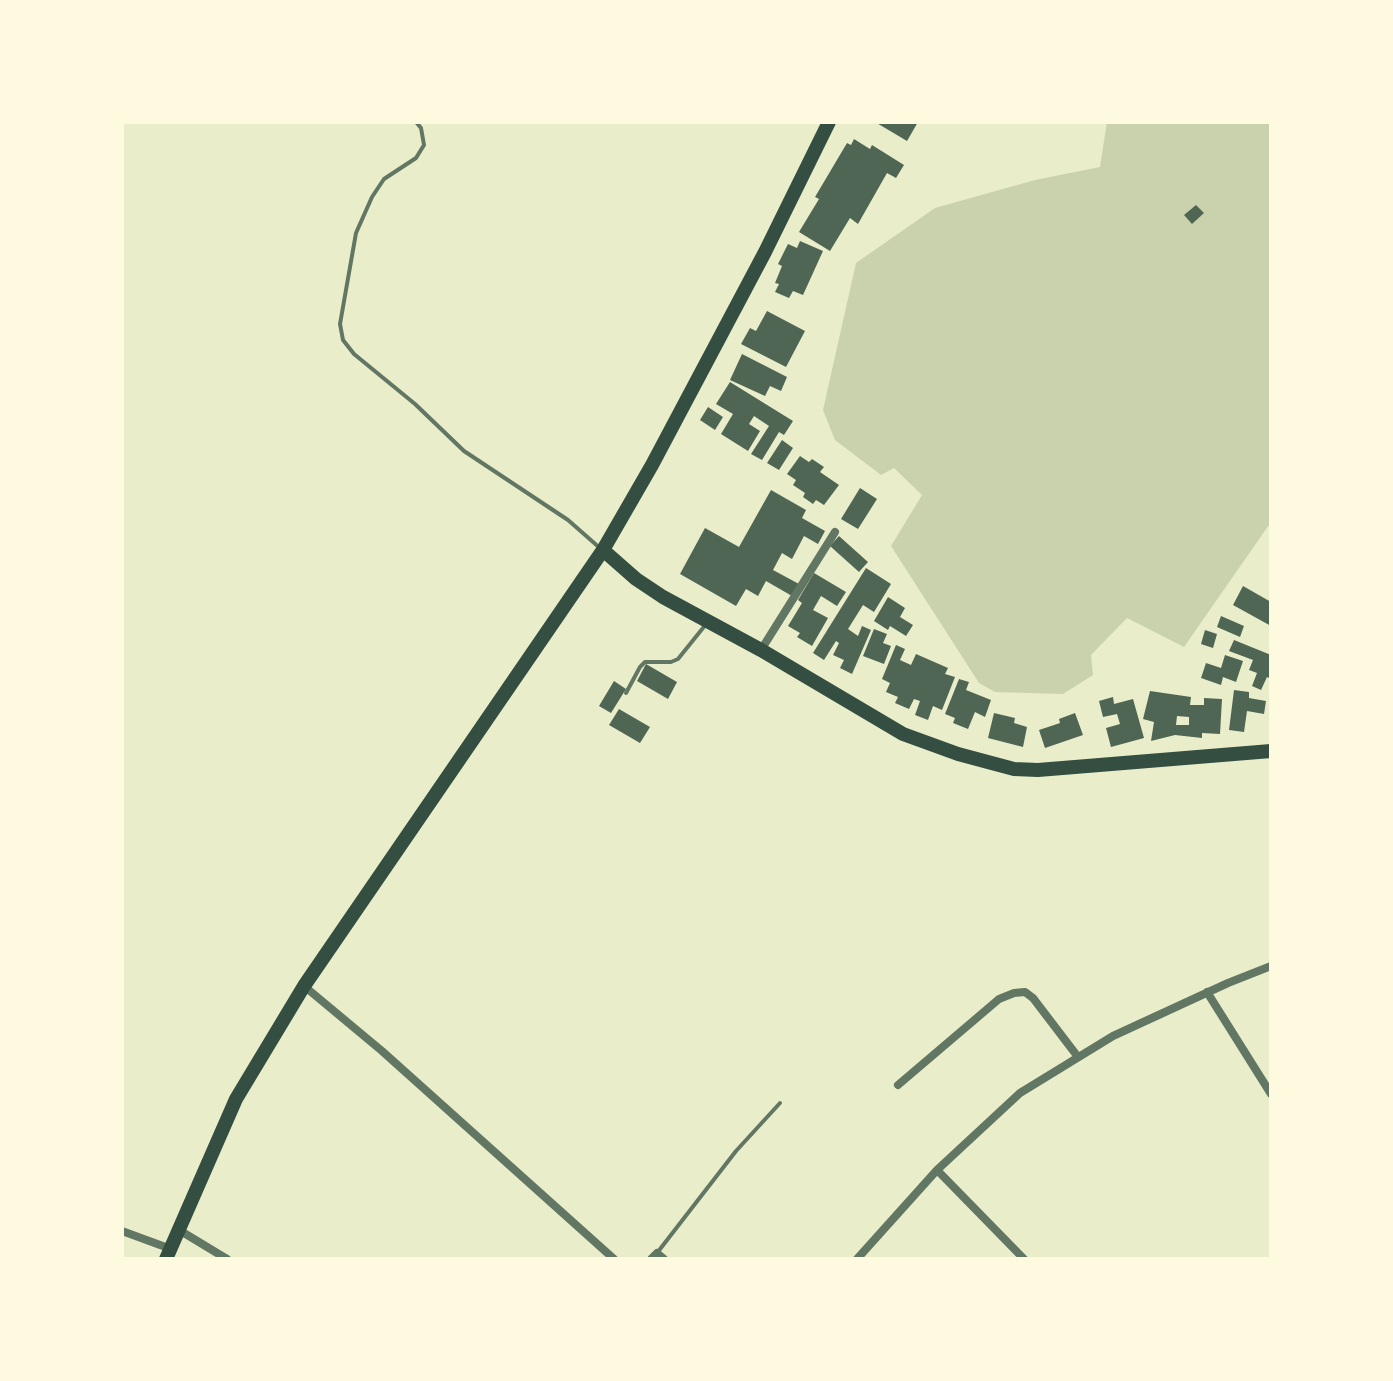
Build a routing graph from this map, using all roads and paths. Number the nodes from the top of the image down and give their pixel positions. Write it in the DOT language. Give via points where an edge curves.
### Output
graph roads {
  1 [pos="416,122"];
  2 [pos="829,122"];
  3 [pos="835,532"];
  4 [pos="603,550"];
  5 [pos="709,622"];
  6 [pos="761,650"];
  7 [pos="626,693"];
  8 [pos="1271,751"];
  9 [pos="1271,966"];
  10 [pos="304,986"];
  11 [pos="1207,992"];
  12 [pos="1078,1057"];
  13 [pos="898,1085"];
  14 [pos="1271,1094"];
  15 [pos="780,1103"];
  16 [pos="937,1170"];
  17 [pos="179,1230"];
  18 [pos="122,1231"];
  19 [pos="168,1254"];
  20 [pos="657,1257"];
  21 [pos="227,1259"];
  22 [pos="614,1259"];
  23 [pos="857,1259"];
  24 [pos="1024,1259"];
  1 -- 4 [label="lane" via="424,145 416,158 384,179 356,233 340,324 343,340 464,451 568,520"];
  2 -- 4 [label="highway" via="765,252"];
  3 -- 6 [label="street"];
  4 -- 5 [label="highway" via="636,579"];
  4 -- 10 [label="highway"];
  5 -- 6 [label="highway"];
  5 -- 7 [label="lane" via="678,659 645,662"];
  6 -- 8 [label="highway" via="903,734 1014,769"];
  9 -- 11 [label="street"];
  10 -- 17 [label="highway" via="236,1099"];
  10 -- 22 [label="street"];
  11 -- 12 [label="street"];
  11 -- 14 [label="street"];
  12 -- 13 [label="street" via="1033,998 1014,993 999,999"];
  12 -- 16 [label="street" via="1020,1093"];
  15 -- 20 [label="lane" via="736,1151"];
  16 -- 23 [label="street"];
  16 -- 24 [label="street"];
  17 -- 19 [label="highway"];
  17 -- 21 [label="street"];
  18 -- 19 [label="street"];
}
